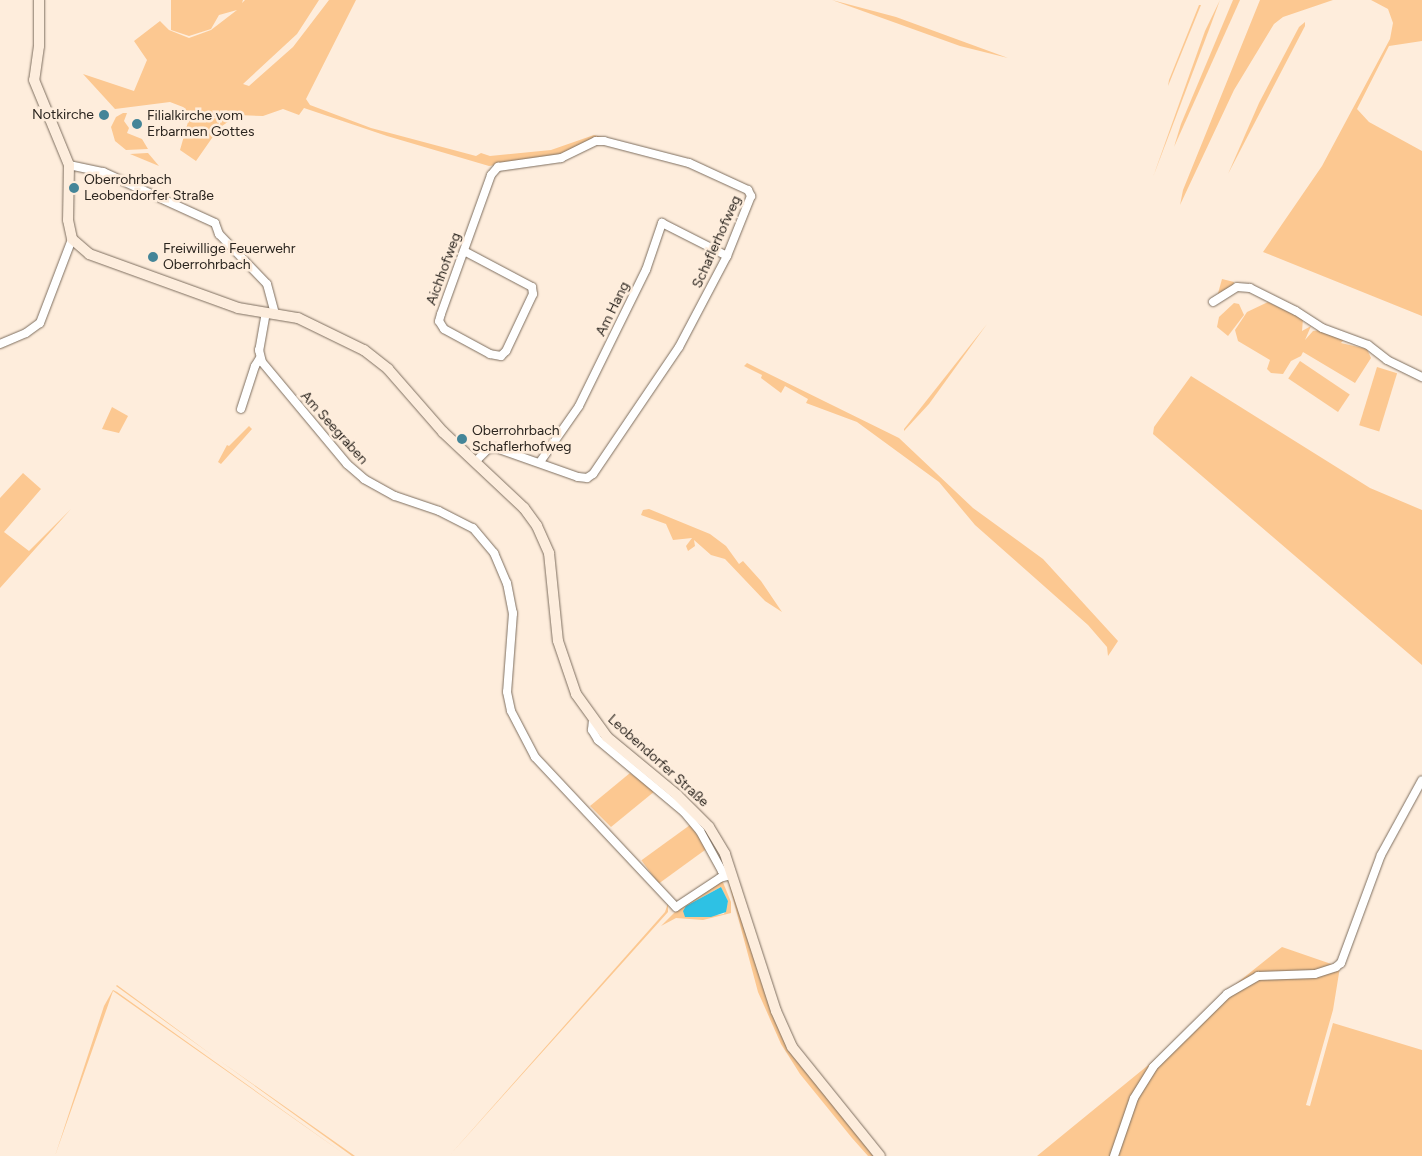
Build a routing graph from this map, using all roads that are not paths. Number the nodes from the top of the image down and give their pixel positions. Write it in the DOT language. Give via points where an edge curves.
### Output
graph roads {
  1 [pos="38,0"];
  2 [pos="69,165"];
  3 [pos="494,170"];
  4 [pos="72,240"];
  5 [pos="464,251"];
  6 [pos="727,256"];
  7 [pos="1213,302"];
  8 [pos="270,312"];
  9 [pos="0,344"];
  10 [pos="260,358"];
  11 [pos="1422,377"];
  12 [pos="241,409"];
  13 [pos="476,461"];
  14 [pos="540,462"];
  15 [pos="1422,780"];
  16 [pos="731,875"];
  17 [pos="880,1156"];
  18 [pos="1114,1156"];
  1 -- 2 [label="main road" via="35,89"];
  2 -- 4 [label="main road" via="68,220"];
  2 -- 8 [label="street" via="103,172 216,223 219,234 267,284"];
  3 -- 5 [label="street, Aichhofweg"];
  3 -- 6 [label="street, Schaflerhofweg" via="507,164 566,156 599,141 689,163 751,193"];
  4 -- 8 [label="main road, Leobendorfer Straße" via="89,254 238,308"];
  4 -- 9 [label="street" via="40,323"];
  5 -- 5 [label="street, Aichhofweg" via="440,324 490,354 501,356 506,352 532,294 532,287"];
  6 -- 14 [label="street, Schaflerhofweg" via="650,395 587,478"];
  6 -- 14 [label="street, Am Hang" via="662,223 646,270 583,398"];
  7 -- 11 [label="street" via="1237,287 1250,288 1322,328 1368,345 1387,360"];
  8 -- 10 [label="street"];
  8 -- 13 [label="main road, Leobendorfer Straße" via="314,324 370,354"];
  10 -- 12 [label="street"];
  10 -- 16 [label="street, Am Seegraben" via="292,400 360,475 395,496 439,511 473,528 494,554 507,583 513,618 507,692 514,719 535,757 676,907 720,878"];
  13 -- 14 [label="street" via="494,448"];
  13 -- 16 [label="main road, Leobendorfer Straße" via="524,508 544,539 551,565 560,650 574,689 593,720 613,743 699,815 720,845"];
  15 -- 18 [label="street" via="1381,855 1341,962 1336,968 1315,974 1258,976 1227,994 1153,1067 1134,1098"];
  16 -- 17 [label="main road, Leobendorfer Straße" via="776,1011 792,1047"];
}
